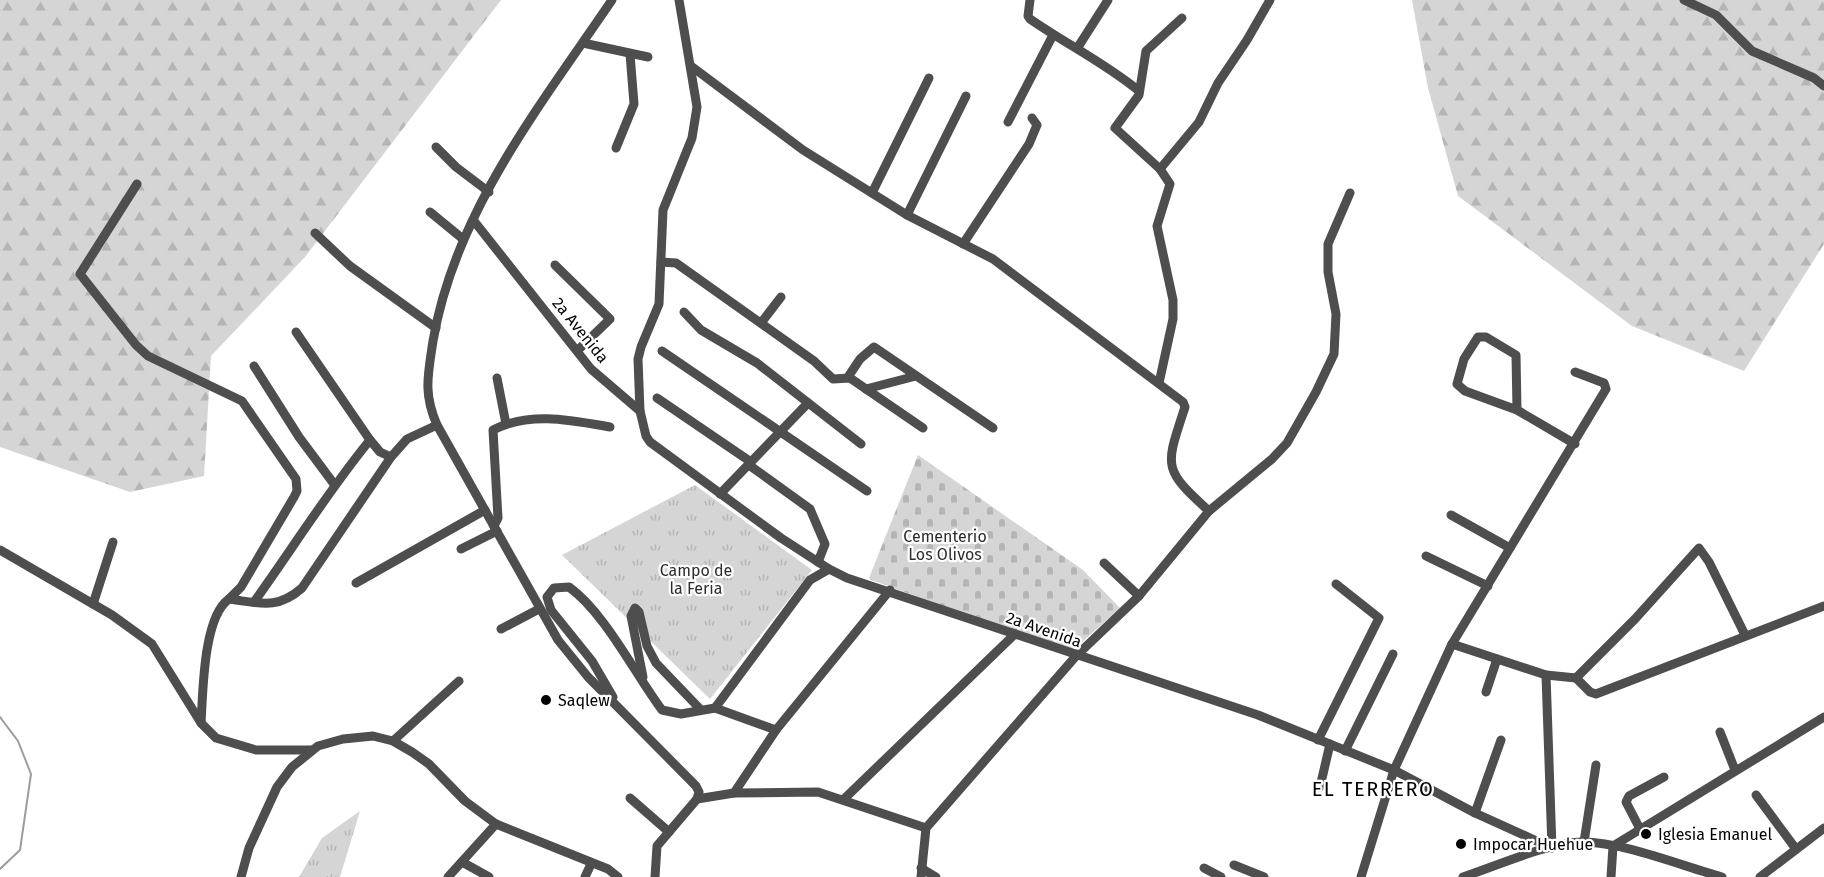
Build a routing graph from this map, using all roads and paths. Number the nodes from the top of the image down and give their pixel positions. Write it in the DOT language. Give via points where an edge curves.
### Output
graph roads {
  1 [pos="612,0"];
  2 [pos="679,0"];
  3 [pos="1030,0"];
  4 [pos="1108,0"];
  5 [pos="1270,0"];
  6 [pos="1684,0"];
  7 [pos="1182,18"];
  8 [pos="1053,35"];
  9 [pos="583,43"];
  10 [pos="1078,47"];
  11 [pos="630,54"];
  12 [pos="648,57"];
  13 [pos="691,66"];
  14 [pos="929,78"];
  15 [pos="1824,86"];
  16 [pos="1139,91"];
  17 [pos="966,96"];
  18 [pos="1032,118"];
  19 [pos="1008,122"];
  20 [pos="436,147"];
  21 [pos="616,148"];
  22 [pos="1160,169"];
  23 [pos="137,184"];
  24 [pos="489,192"];
  25 [pos="872,193"];
  26 [pos="1350,193"];
  27 [pos="430,212"];
  28 [pos="907,215"];
  29 [pos="474,221"];
  30 [pos="315,233"];
  31 [pos="463,239"];
  32 [pos="963,244"];
  33 [pos="661,262"];
  34 [pos="555,265"];
  35 [pos="781,297"];
  36 [pos="684,312"];
  37 [pos="761,323"];
  38 [pos="436,328"];
  39 [pos="296,332"];
  40 [pos="578,350"];
  41 [pos="662,351"];
  42 [pos="254,366"];
  43 [pos="1575,372"];
  44 [pos="916,376"];
  45 [pos="848,377"];
  46 [pos="497,378"];
  47 [pos="1159,383"];
  48 [pos="866,389"];
  49 [pos="657,398"];
  50 [pos="808,403"];
  51 [pos="1517,410"];
  52 [pos="640,411"];
  53 [pos="506,424"];
  54 [pos="437,426"];
  55 [pos="609,427"];
  56 [pos="923,428"];
  57 [pos="993,428"];
  58 [pos="781,433"];
  59 [pos="370,440"];
  60 [pos="861,444"];
  61 [pos="1575,444"];
  62 [pos="391,457"];
  63 [pos="750,464"];
  64 [pos="334,484"];
  65 [pos="867,491"];
  66 [pos="720,494"];
  67 [pos="485,510"];
  68 [pos="1209,511"];
  69 [pos="1451,515"];
  70 [pos="496,528"];
  71 [pos="113,542"];
  72 [pos="1510,548"];
  73 [pos="461,549"];
  74 [pos="0,550"];
  75 [pos="1426,556"];
  76 [pos="818,562"];
  77 [pos="1104,563"];
  78 [pos="829,569"];
  79 [pos="356,583"];
  80 [pos="1336,584"];
  81 [pos="1488,586"];
  82 [pos="890,590"];
  83 [pos="1139,596"];
  84 [pos="229,599"];
  85 [pos="254,602"];
  86 [pos="93,604"];
  87 [pos="1824,606"];
  88 [pos="539,609"];
  89 [pos="501,629"];
  90 [pos="1015,634"];
  91 [pos="1744,635"];
  92 [pos="1452,644"];
  93 [pos="1393,654"];
  94 [pos="1076,656"];
  95 [pos="1497,659"];
  96 [pos="1546,675"];
  97 [pos="1576,678"];
  98 [pos="459,681"];
  99 [pos="645,685"];
  100 [pos="1486,692"];
  101 [pos="715,708"];
  102 [pos="701,710"];
  103 [pos="621,712"];
  104 [pos="1824,717"];
  105 [pos="201,723"];
  106 [pos="776,730"];
  107 [pos="1720,732"];
  108 [pos="1318,740"];
  109 [pos="1501,740"];
  110 [pos="393,741"];
  111 [pos="1330,744"];
  112 [pos="312,750"];
  113 [pos="1345,751"];
  114 [pos="1596,765"];
  115 [pos="1394,770"];
  116 [pos="1735,770"];
  117 [pos="1664,777"];
  118 [pos="1320,787"];
  119 [pos="734,793"];
  120 [pos="1756,795"];
  121 [pos="630,798"];
  122 [pos="697,799"];
  123 [pos="844,799"];
  124 [pos="1475,813"];
  125 [pos="496,824"];
  126 [pos="926,828"];
  127 [pos="1824,828"];
  128 [pos="1640,829"];
  129 [pos="669,832"];
  130 [pos="1584,842"];
  131 [pos="1613,846"];
  132 [pos="1551,848"];
  133 [pos="1796,849"];
  134 [pos="462,862"];
  135 [pos="591,864"];
  136 [pos="1234,865"];
  137 [pos="1204,868"];
  138 [pos="921,873"];
  139 [pos="241,877"];
  140 [pos="448,877"];
  141 [pos="489,877"];
  142 [pos="585,877"];
  143 [pos="618,877"];
  144 [pos="655,877"];
  145 [pos="936,877"];
  146 [pos="1221,877"];
  147 [pos="1264,877"];
  148 [pos="1361,877"];
  149 [pos="1463,877"];
  150 [pos="1611,877"];
  151 [pos="1722,877"];
  152 [pos="1760,877"];
  1 -- 9 [label="street"];
  2 -- 13 [label="street"];
  3 -- 8 [label="street" via="1028,16"];
  4 -- 10 [label="street"];
  5 -- 22 [label="street" via="1218,83 1199,122"];
  6 -- 15 [label="street" via="1716,15 1752,51"];
  7 -- 16 [label="street" via="1146,51"];
  8 -- 10 [label="street"];
  8 -- 19 [label="street"];
  9 -- 11 [label="street"];
  9 -- 24 [label="street" via="529,118"];
  10 -- 16 [label="street"];
  11 -- 12 [label="street"];
  11 -- 21 [label="street" via="634,104"];
  13 -- 25 [label="street" via="793,143"];
  13 -- 33 [label="street" via="697,107 692,138 663,210"];
  14 -- 25 [label="street"];
  16 -- 22 [label="street" via="1115,128"];
  17 -- 28 [label="street"];
  18 -- 32 [label="street" via="1037,124 1029,144"];
  20 -- 24 [label="street"];
  22 -- 47 [label="street" via="1170,184 1157,226 1173,300 1173,319"];
  23 -- 84 [label="street" via="81,270 83,279 148,356 242,401 296,479 294,497 241,587"];
  24 -- 29 [label="street"];
  25 -- 28 [label="street"];
  26 -- 68 [label="street" via="1328,244 1328,272 1336,314 1334,354 1287,443"];
  27 -- 31 [label="street"];
  28 -- 32 [label="street"];
  29 -- 31 [label="street"];
  29 -- 40 [label="street, 2a Avenida"];
  30 -- 38 [label="street" via="350,266"];
  31 -- 38 [label="street" via="449,271"];
  32 -- 47 [label="street" via="993,259"];
  33 -- 37 [label="street" via="676,262"];
  33 -- 52 [label="street" via="659,304 638,359"];
  34 -- 40 [label="street" via="610,319"];
  35 -- 37 [label="street"];
  36 -- 50 [label="street" via="701,330 757,363"];
  37 -- 45 [label="street" via="833,379"];
  38 -- 54 [label="street" via="426,386"];
  39 -- 59 [label="street"];
  40 -- 52 [label="street, 2a Avenida" via="591,369"];
  41 -- 58 [label="street"];
  42 -- 64 [label="street"];
  43 -- 61 [label="street" via="1604,383 1606,389"];
  44 -- 45 [label="street" via="874,347 860,358"];
  44 -- 48 [label="street"];
  44 -- 57 [label="street"];
  45 -- 48 [label="street"];
  46 -- 53 [label="street"];
  47 -- 68 [label="street" via="1185,407 1172,447 1173,472 1179,484"];
  48 -- 56 [label="street"];
  49 -- 63 [label="street"];
  50 -- 58 [label="street"];
  50 -- 60 [label="street"];
  51 -- 51 [label="street" via="1516,355 1486,337 1478,337 1464,359 1457,384 1465,391"];
  51 -- 61 [label="street"];
  52 -- 66 [label="street, 2a Avenida" via="650,442"];
  53 -- 55 [label="street" via="562,418"];
  53 -- 70 [label="street" via="492,432"];
  54 -- 62 [label="street" via="407,439"];
  54 -- 67 [label="street"];
  58 -- 63 [label="street"];
  58 -- 65 [label="street"];
  59 -- 62 [label="street" via="380,452"];
  59 -- 64 [label="street"];
  61 -- 72 [label="street"];
  62 -- 85 [label="street" via="302,588 285,601"];
  63 -- 66 [label="street"];
  63 -- 76 [label="street" via="810,509 825,544"];
  64 -- 85 [label="street"];
  66 -- 76 [label="street, 2a Avenida"];
  67 -- 70 [label="street"];
  67 -- 79 [label="street"];
  68 -- 83 [label="street"];
  69 -- 72 [label="street"];
  70 -- 73 [label="street"];
  70 -- 88 [label="street"];
  71 -- 86 [label="street"];
  72 -- 81 [label="street"];
  74 -- 86 [label="street"];
  75 -- 81 [label="street"];
  76 -- 78 [label="street, 2a Avenida"];
  77 -- 83 [label="street"];
  78 -- 82 [label="street, 2a Avenida"];
  78 -- 101 [label="street" via="810,580"];
  80 -- 108 [label="street" via="1379,618"];
  81 -- 92 [label="street"];
  82 -- 90 [label="street, 2a Avenida"];
  82 -- 106 [label="street"];
  83 -- 94 [label="street"];
  84 -- 85 [label="street"];
  84 -- 105 [label="street" via="221,606 206,659"];
  86 -- 105 [label="street" via="152,644"];
  87 -- 91 [label="street"];
  88 -- 89 [label="street"];
  88 -- 103 [label="street" via="580,668"];
  90 -- 94 [label="street, 2a Avenida"];
  90 -- 123 [label="street"];
  91 -- 97 [label="street" via="1596,694"];
  91 -- 97 [label="street" via="1699,548"];
  92 -- 95 [label="street"];
  92 -- 115 [label="street"];
  93 -- 113 [label="street"];
  94 -- 108 [label="street, 2a Avenida" via="1258,715"];
  94 -- 126 [label="street"];
  95 -- 96 [label="street"];
  95 -- 100 [label="street"];
  96 -- 97 [label="street"];
  96 -- 132 [label="street"];
  98 -- 110 [label="street"];
  99 -- 102 [label="street" via="662,710 681,714"];
  99 -- 102 [label="street" via="632,616 635,608 656,663"];
  99 -- 103 [label="street" via="578,593 561,586 550,592 551,610 592,661"];
  101 -- 102 [label="street"];
  101 -- 106 [label="street"];
  103 -- 122 [label="street" via="696,786"];
  104 -- 116 [label="street"];
  105 -- 112 [label="street" via="216,738 241,747 278,752"];
  106 -- 119 [label="street"];
  107 -- 116 [label="street"];
  108 -- 111 [label="street, 2a Avenida"];
  109 -- 124 [label="street"];
  110 -- 112 [label="street" via="373,736 343,739"];
  110 -- 125 [label="street" via="429,764 465,801"];
  111 -- 113 [label="street, 2a Avenida"];
  111 -- 118 [label="street"];
  112 -- 139 [label="street" via="277,787 249,848"];
  113 -- 115 [label="street, 2a Avenida"];
  114 -- 130 [label="street"];
  115 -- 124 [label="street, 2a Avenida"];
  115 -- 148 [label="street"];
  116 -- 128 [label="street"];
  117 -- 128 [label="street" via="1629,796 1626,802"];
  119 -- 122 [label="street"];
  119 -- 123 [label="street" via="818,792"];
  120 -- 133 [label="street"];
  121 -- 129 [label="street"];
  122 -- 129 [label="street"];
  123 -- 126 [label="street"];
  124 -- 132 [label="street, 2a Avenida"];
  125 -- 134 [label="street"];
  125 -- 135 [label="street"];
  126 -- 138 [label="street"];
  127 -- 133 [label="street"];
  128 -- 131 [label="street"];
  129 -- 144 [label="street" via="654,854"];
  130 -- 131 [label="street"];
  130 -- 132 [label="street"];
  131 -- 150 [label="street"];
  131 -- 151 [label="street"];
  132 -- 149 [label="street"];
  133 -- 152 [label="street"];
  134 -- 140 [label="street"];
  134 -- 141 [label="street"];
  135 -- 142 [label="street"];
  135 -- 143 [label="street"];
  136 -- 147 [label="street"];
  137 -- 146 [label="street"];
  138 -- 145 [label="street"];
}
